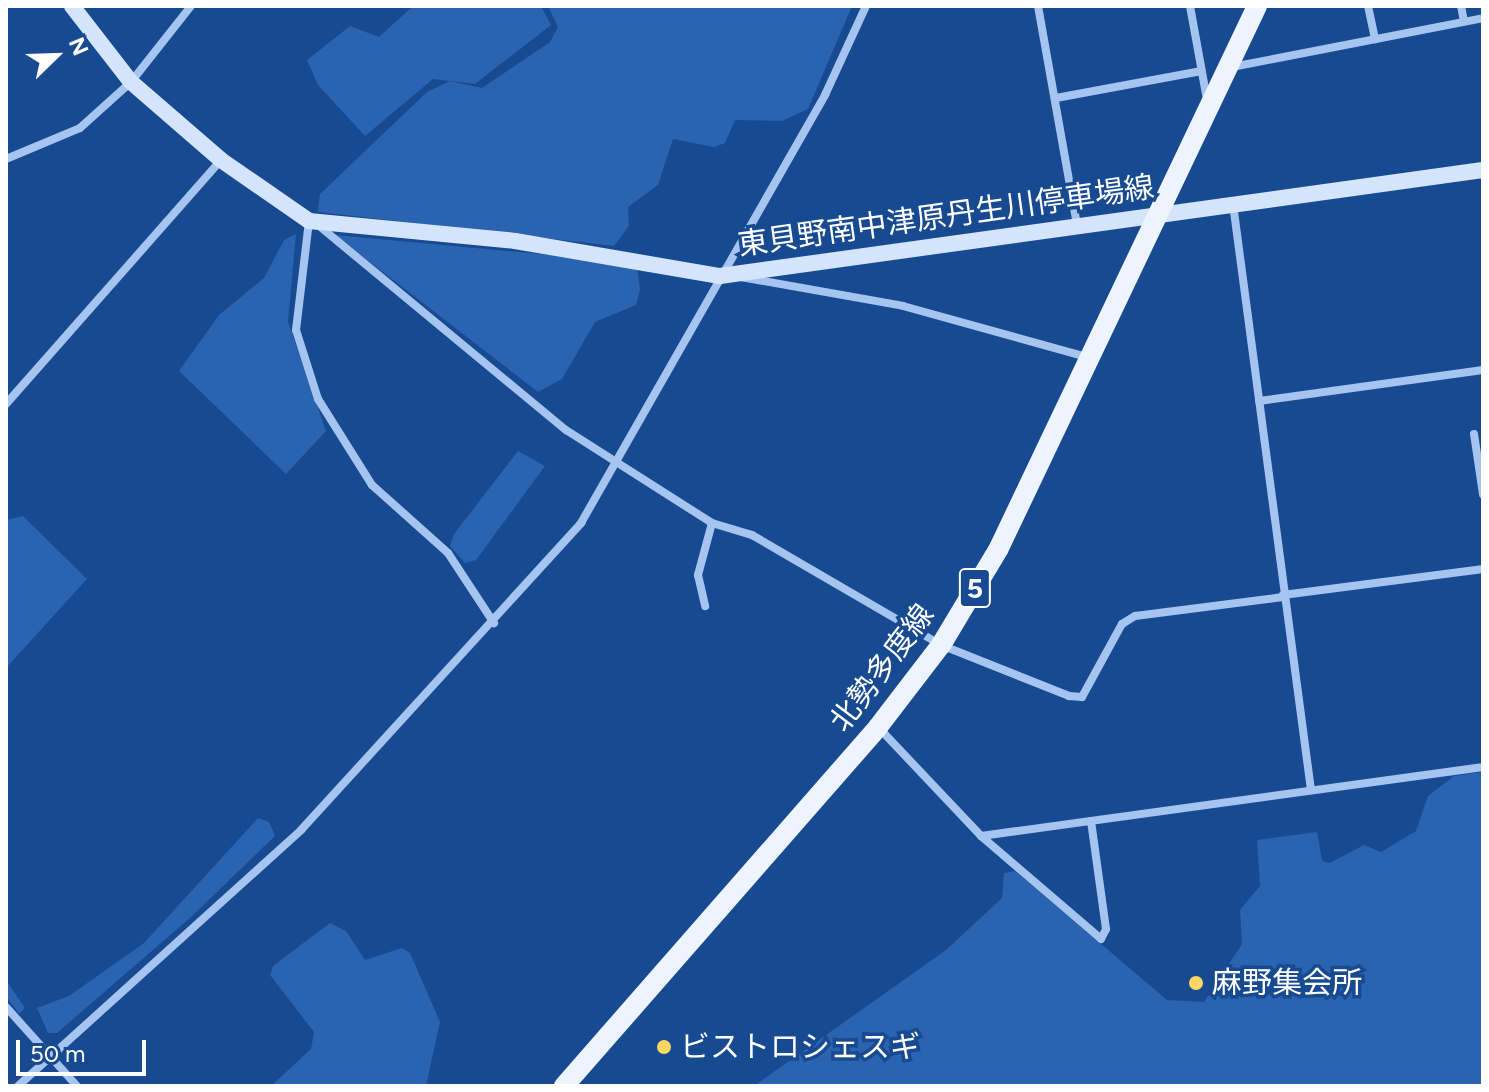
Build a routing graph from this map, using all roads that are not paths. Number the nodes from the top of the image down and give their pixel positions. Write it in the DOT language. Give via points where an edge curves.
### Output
graph roads {
  1 [pos="72,6"];
  2 [pos="191,6"];
  3 [pos="866,6"];
  4 [pos="1038,6"];
  5 [pos="1190,6"];
  6 [pos="1257,6"];
  7 [pos="1368,6"];
  8 [pos="1461,6"];
  9 [pos="1483,18"];
  10 [pos="1464,21"];
  11 [pos="1375,39"];
  12 [pos="1227,68"];
  13 [pos="1202,71"];
  14 [pos="131,82"];
  15 [pos="1056,98"];
  16 [pos="1208,109"];
  17 [pos="6,159"];
  18 [pos="221,160"];
  19 [pos="1483,170"];
  20 [pos="1233,204"];
  21 [pos="1158,214"];
  22 [pos="312,222"];
  23 [pos="1077,226"];
  24 [pos="727,275"];
  25 [pos="1090,358"];
  26 [pos="1483,370"];
  27 [pos="1259,401"];
  28 [pos="6,404"];
  29 [pos="1474,434"];
  30 [pos="617,465"];
  31 [pos="1483,494"];
  32 [pos="712,523"];
  33 [pos="1483,569"];
  34 [pos="1283,596"];
  35 [pos="705,606"];
  36 [pos="494,623"];
  37 [pos="941,645"];
  38 [pos="878,727"];
  39 [pos="1483,767"];
  40 [pos="1311,790"];
  41 [pos="1091,821"];
  42 [pos="981,836"];
  43 [pos="6,1007"];
  44 [pos="46,1058"];
  45 [pos="18,1086"];
  46 [pos="77,1086"];
  47 [pos="564,1086"];
  1 -- 14 [label="main road, 東貝野南中津原丹生川停車場線"];
  2 -- 14 [label="street"];
  3 -- 24 [label="street" via="825,95"];
  4 -- 15 [label="street"];
  5 -- 13 [label="street"];
  6 -- 12 [label="main road, 北勢多度線 / 5"];
  7 -- 11 [label="street"];
  8 -- 10 [label="street"];
  9 -- 10 [label="street"];
  10 -- 11 [label="street"];
  11 -- 12 [label="street"];
  12 -- 16 [label="main road, 北勢多度線 / 5"];
  13 -- 15 [label="street"];
  13 -- 16 [label="street"];
  14 -- 17 [label="street" via="80,128"];
  14 -- 18 [label="main road, 東貝野南中津原丹生川停車場線"];
  15 -- 23 [label="street"];
  16 -- 21 [label="main road, 北勢多度線 / 5"];
  18 -- 22 [label="main road, 東貝野南中津原丹生川停車場線"];
  18 -- 28 [label="street"];
  19 -- 20 [label="main road, 東貝野南中津原丹生川停車場線"];
  20 -- 21 [label="main road, 東貝野南中津原丹生川停車場線"];
  20 -- 27 [label="street"];
  21 -- 23 [label="main road, 東貝野南中津原丹生川停車場線"];
  21 -- 25 [label="main road, 北勢多度線 / 5"];
  22 -- 24 [label="main road, 東貝野南中津原丹生川停車場線" via="515,241"];
  22 -- 30 [label="street"];
  22 -- 36 [label="street" via="296,330 318,399 372,485 448,553"];
  23 -- 24 [label="main road, 東貝野南中津原丹生川停車場線"];
  24 -- 25 [label="street" via="903,306"];
  24 -- 30 [label="street"];
  25 -- 37 [label="main road, 北勢多度線 / 5" via="999,548"];
  26 -- 27 [label="street"];
  27 -- 34 [label="street"];
  29 -- 31 [label="street"];
  30 -- 32 [label="street"];
  30 -- 36 [label="street" via="581,523"];
  32 -- 35 [label="street" via="698,575"];
  32 -- 37 [label="street" via="752,535"];
  33 -- 34 [label="street"];
  34 -- 37 [label="street" via="1135,616 1122,624 1082,697"];
  34 -- 40 [label="street"];
  36 -- 44 [label="street" via="301,830"];
  37 -- 38 [label="main road, 北勢多度線 / 5"];
  38 -- 42 [label="street"];
  38 -- 47 [label="main road, 北勢多度線 / 5"];
  39 -- 40 [label="street"];
  40 -- 41 [label="street"];
  41 -- 42 [label="street"];
  41 -- 42 [label="street" via="1106,929 1101,939"];
  43 -- 44 [label="street"];
  44 -- 45 [label="street"];
  44 -- 46 [label="street"];
}
